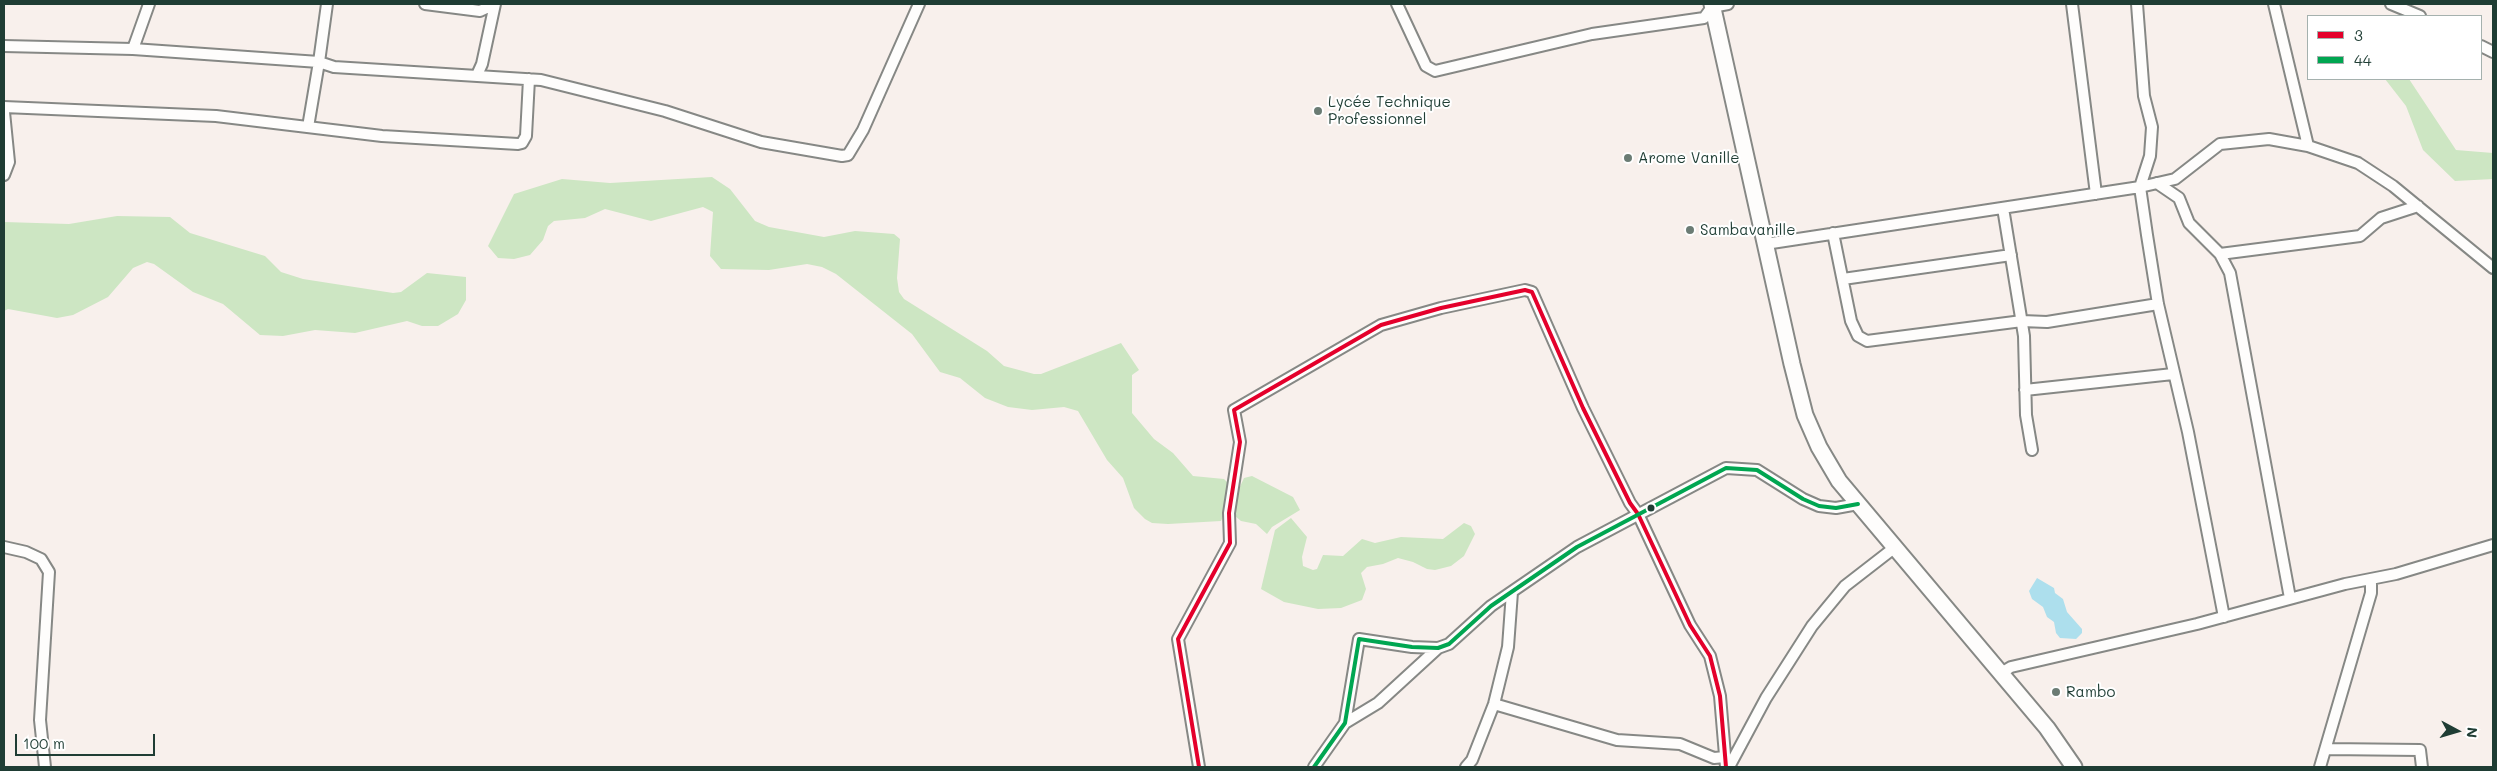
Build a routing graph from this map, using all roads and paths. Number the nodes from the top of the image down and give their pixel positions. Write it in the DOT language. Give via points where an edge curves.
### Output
graph roads {
  1 [pos="150,4"];
  2 [pos="327,4"];
  3 [pos="425,4"];
  4 [pos="495,4"];
  5 [pos="919,4"];
  6 [pos="1397,4"];
  7 [pos="1728,4"];
  8 [pos="2072,4"];
  9 [pos="2137,4"];
  10 [pos="2274,4"];
  11 [pos="2391,4"];
  12 [pos="1712,5"];
  13 [pos="2418,15"];
  14 [pos="4,46"];
  15 [pos="133,49"];
  16 [pos="319,62"];
  17 [pos="476,75"];
  18 [pos="529,79"];
  19 [pos="4,107"];
  20 [pos="4,112"];
  21 [pos="308,127"];
  22 [pos="2308,146"];
  23 [pos="4,175"];
  24 [pos="2156,184"];
  25 [pos="2140,187"];
  26 [pos="2096,194"];
  27 [pos="2418,206"];
  28 [pos="2003,208"];
  29 [pos="1833,233"];
  30 [pos="1765,244"];
  31 [pos="2011,254"];
  32 [pos="2220,254"];
  33 [pos="2493,268"];
  34 [pos="1843,279"];
  35 [pos="2158,304"];
  36 [pos="2022,321"];
  37 [pos="2173,374"];
  38 [pos="2025,390"];
  39 [pos="2032,450"];
  40 [pos="1858,504"];
  41 [pos="1638,514"];
  42 [pos="2493,545"];
  43 [pos="4,547"];
  44 [pos="1894,548"];
  45 [pos="2371,579"];
  46 [pos="1512,592"];
  47 [pos="2290,598"];
  48 [pos="2224,617"];
  49 [pos="1438,648"];
  50 [pos="2001,673"];
  51 [pos="1494,704"];
  52 [pos="1345,723"];
  53 [pos="2326,749"];
  54 [pos="1726,764"];
  55 [pos="45,767"];
  56 [pos="1198,767"];
  57 [pos="1314,767"];
  58 [pos="1466,767"];
  59 [pos="2074,767"];
  60 [pos="2320,767"];
  61 [pos="2422,767"];
  1 -- 15 [label="street"];
  2 -- 16 [label="street"];
  3 -- 4 [label="street" via="480,11"];
  4 -- 17 [label="street" via="482,64"];
  5 -- 18 [label="street" via="863,130 848,154 842,156 761,142 592,91"];
  6 -- 12 [label="street" via="1426,66 1435,71 1592,34 1704,18"];
  7 -- 12 [label="street"];
  8 -- 26 [label="street"];
  9 -- 25 [label="street" via="2144,96 2152,127 2150,156"];
  10 -- 22 [label="street"];
  11 -- 13 [label="street"];
  12 -- 30 [label="main road"];
  14 -- 15 [label="street"];
  15 -- 16 [label="street"];
  16 -- 17 [label="street" via="334,67"];
  16 -- 21 [label="street"];
  17 -- 18 [label="street"];
  18 -- 21 [label="street" via="526,136 518,144 382,136"];
  19 -- 21 [label="street" via="216,116"];
  20 -- 23 [label="street" via="9,162"];
  22 -- 24 [label="street" via="2269,139 2220,144 2175,179"];
  22 -- 27 [label="street" via="2358,163"];
  24 -- 25 [label="street"];
  24 -- 32 [label="street" via="2179,198 2189,223"];
  25 -- 26 [label="street"];
  25 -- 35 [label="street"];
  26 -- 28 [label="street"];
  27 -- 32 [label="street" via="2381,218 2360,236"];
  27 -- 33 [label="street"];
  28 -- 29 [label="street"];
  28 -- 31 [label="street"];
  29 -- 30 [label="street"];
  29 -- 34 [label="street"];
  30 -- 40 [label="main road" via="1806,415 1819,447 1839,481"];
  31 -- 34 [label="street"];
  31 -- 36 [label="street"];
  32 -- 47 [label="street" via="2230,273"];
  34 -- 36 [label="street" via="1851,321 1858,336 1867,342"];
  35 -- 36 [label="street" via="2047,322"];
  35 -- 37 [label="street"];
  36 -- 38 [label="street"];
  37 -- 38 [label="street"];
  37 -- 48 [label="street" via="2188,432"];
  38 -- 39 [label="street"];
  40 -- 41 [label="street" via="1836,508 1819,506 1757,470 1726,468"];
  40 -- 44 [label="main road"];
  41 -- 46 [label="street" via="1577,547"];
  41 -- 54 [label="street" via="1690,625 1710,656 1720,696"];
  41 -- 56 [label="street" via="1583,408 1532,292 1525,290 1441,308 1381,325 1234,410 1240,442 1229,513 1230,543 1178,639"];
  42 -- 45 [label="street"];
  43 -- 55 [label="street" via="41,559 49,572 40,720"];
  44 -- 50 [label="main road"];
  44 -- 54 [label="street" via="1845,586 1812,626"];
  45 -- 47 [label="street"];
  45 -- 53 [label="street" via="2372,593"];
  46 -- 49 [label="street" via="1491,606 1449,644"];
  46 -- 51 [label="street" via="1508,647"];
  47 -- 48 [label="street"];
  48 -- 50 [label="street" via="2011,667"];
  49 -- 52 [label="street" via="1378,703"];
  49 -- 52 [label="street" via="1359,639"];
  50 -- 59 [label="main road" via="2047,728"];
  51 -- 54 [label="street" via="1617,740 1680,744"];
  51 -- 58 [label="street" via="1472,760"];
  52 -- 57 [label="street"];
  53 -- 60 [label="street"];
  53 -- 61 [label="street" via="2420,750"];
}
